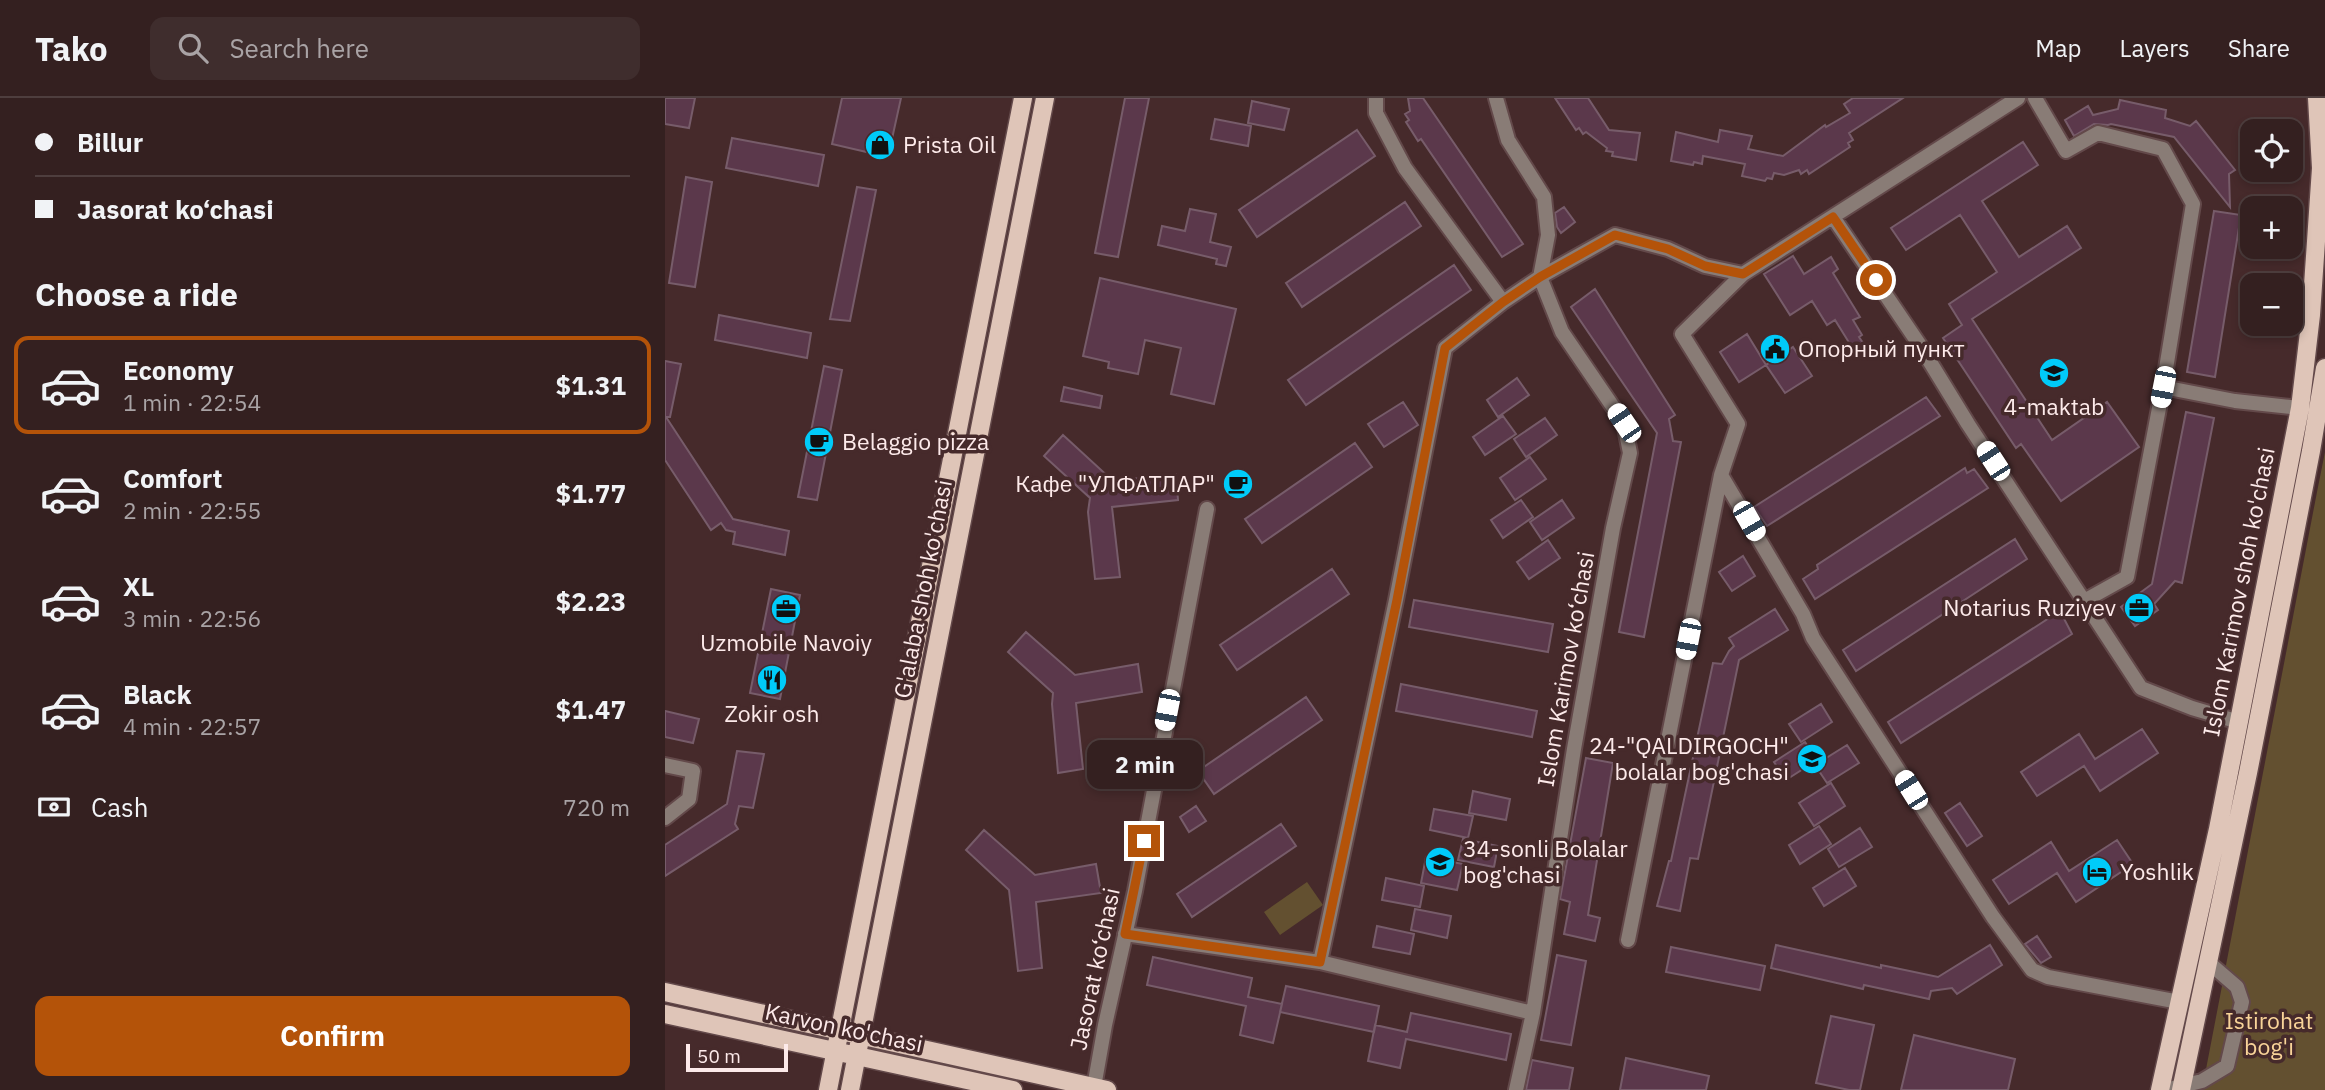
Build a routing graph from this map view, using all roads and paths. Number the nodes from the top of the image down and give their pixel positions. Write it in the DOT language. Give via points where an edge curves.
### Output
graph roads {
  1 [pos="1023,98"];
  2 [pos="1045,98"];
  3 [pos="1376,98"];
  4 [pos="1496,98"];
  5 [pos="2018,98"];
  6 [pos="2035,98"];
  7 [pos="2317,98"];
  8 [pos="1833,217"];
  9 [pos="1743,274"];
  10 [pos="1540,277"];
  11 [pos="1503,302"];
  12 [pos="2325,368"];
  13 [pos="2163,387"];
  14 [pos="2300,408"];
  15 [pos="1721,475"];
  16 [pos="1207,509"];
  17 [pos="2084,601"];
  18 [pos="2239,722"];
  19 [pos="665,765"];
  20 [pos="665,818"];
  21 [pos="1125,934"];
  22 [pos="1628,940"];
  23 [pos="1320,962"];
  24 [pos="2208,962"];
  25 [pos="665,992"];
  26 [pos="2179,1002"];
  27 [pos="1533,1013"];
  28 [pos="665,1014"];
  29 [pos="840,1032"];
  30 [pos="861,1037"];
  31 [pos="836,1053"];
  32 [pos="857,1057"];
  33 [pos="1100,1089"];
  34 [pos="2176,1089"];
  35 [pos="828,1090"];
  36 [pos="850,1090"];
  37 [pos="1013,1090"];
  38 [pos="1516,1090"];
  39 [pos="2160,1090"];
  1 -- 29 [label="main road, G'alaba shoh ko'chasi"];
  2 -- 30 [label="main road, G'alaba shoh ko'chasi"];
  3 -- 11 [label="street" via="1377,113 1405,168"];
  4 -- 10 [label="street" via="1509,141 1544,197 1548,236"];
  5 -- 8 [label="street"];
  6 -- 13 [label="street" via="2066,151 2098,133 2163,149 2193,204"];
  7 -- 14 [label="main road, Islom Karimov shoh ko'chasi" via="2321,168"];
  8 -- 9 [label="street"];
  8 -- 17 [label="street"];
  9 -- 10 [label="street" via="1615,235"];
  9 -- 15 [label="street" via="1682,334 1738,424"];
  10 -- 11 [label="street"];
  10 -- 27 [label="street, Islom Karimov ko‘chasi" via="1562,331 1624,423 1630,453 1574,749"];
  11 -- 23 [label="street" via="1445,348"];
  12 -- 24 [label="main road, Islom Karimov shoh ko'chasi"];
  13 -- 14 [label="street"];
  13 -- 17 [label="street" via="2127,577"];
  14 -- 18 [label="main road, Islom Karimov shoh ko'chasi"];
  15 -- 22 [label="street"];
  15 -- 26 [label="street" via="1813,638 2032,970"];
  16 -- 21 [label="street, Jasorat ko‘chasi"];
  17 -- 18 [label="street" via="2141,688"];
  18 -- 26 [label="main road, Islom Karimov shoh ko'chasi"];
  19 -- 20 [label="street" via="693,771 689,799"];
  21 -- 23 [label="street"];
  21 -- 33 [label="street, Jasorat ko‘chasi"];
  23 -- 27 [label="street"];
  24 -- 34 [label="main road, Islom Karimov shoh ko'chasi"];
  24 -- 34 [label="street" via="2237,987 2242,1002 2227,1066"];
  25 -- 29 [label="main road"];
  26 -- 39 [label="main road, Islom Karimov shoh ko'chasi"];
  27 -- 38 [label="street, Islom Karimov ko‘chasi"];
  28 -- 31 [label="main road, Karvon ko'chasi"];
  29 -- 30 [label="main road"];
  29 -- 31 [label="main road, G'alaba shoh ko'chasi"];
  30 -- 32 [label="main road, G'alaba shoh ko'chasi"];
  30 -- 33 [label="main road"];
  31 -- 32 [label="main road, Karvon ko'chasi"];
  31 -- 35 [label="main road, G'alaba shoh ko'chasi"];
  32 -- 36 [label="main road, G'alaba shoh ko'chasi"];
  32 -- 37 [label="main road, Karvon ko'chasi"];
}
